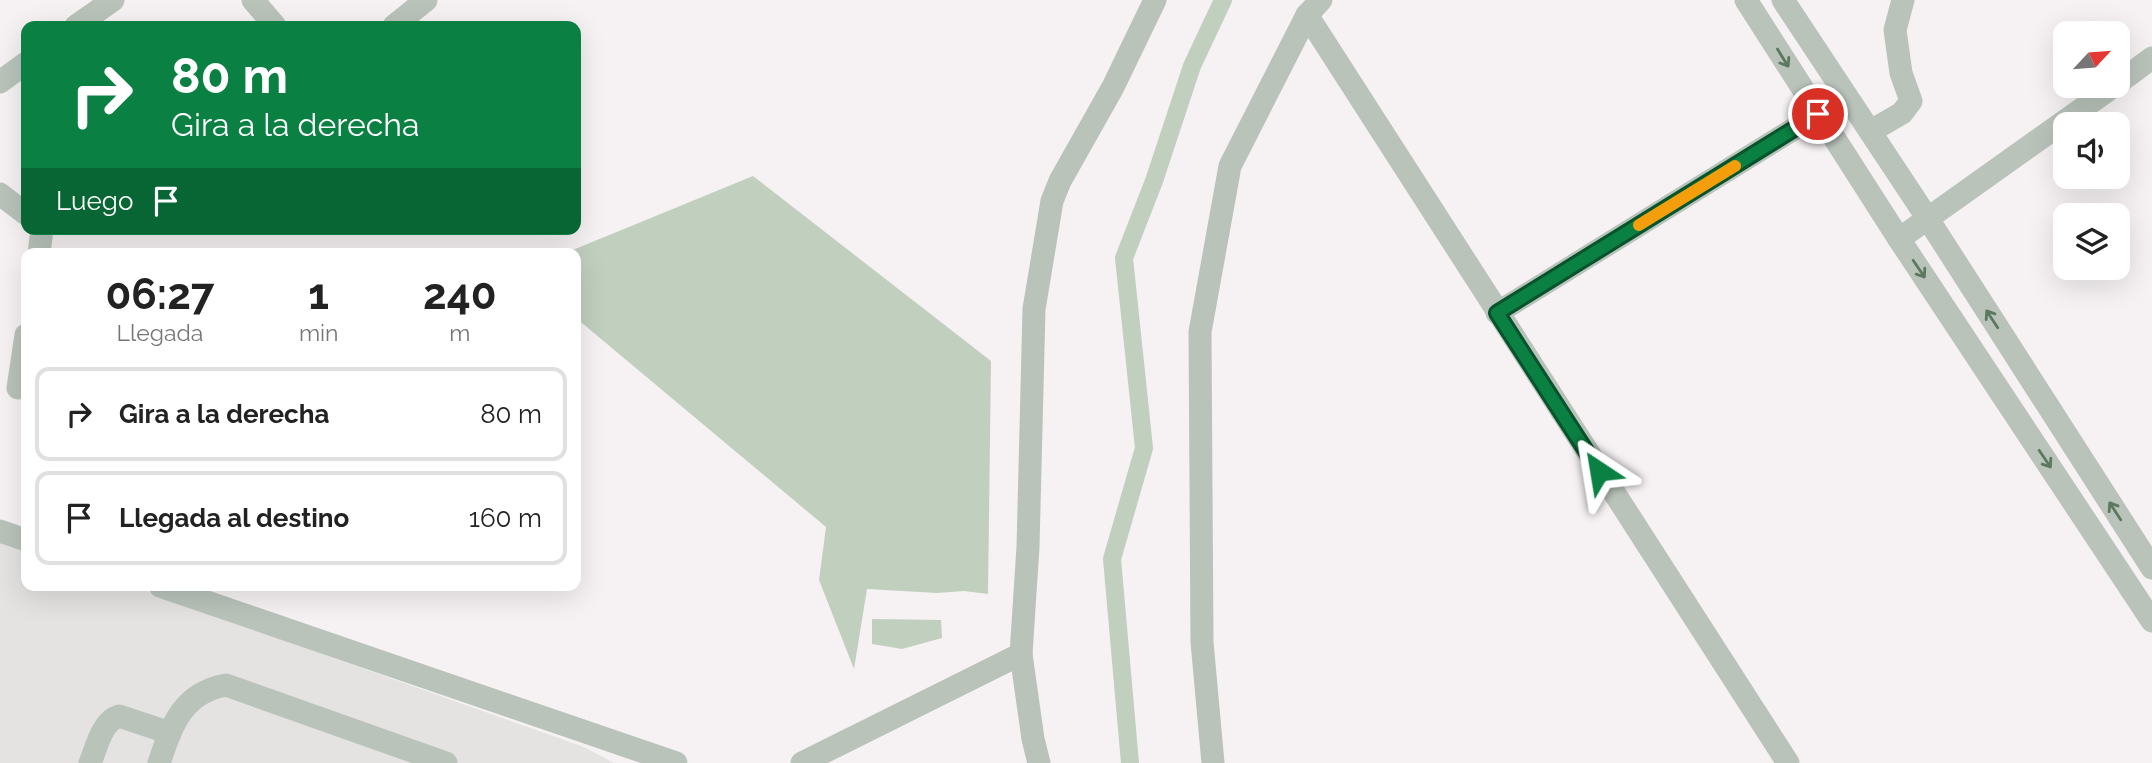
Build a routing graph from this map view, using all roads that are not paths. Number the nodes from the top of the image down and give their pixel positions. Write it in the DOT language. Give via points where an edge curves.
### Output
graph roads {
  1 [pos="113,0"];
  2 [pos="253,0"];
  3 [pos="426,0"];
  4 [pos="1155,0"];
  5 [pos="1746,0"];
  6 [pos="1783,0"];
  7 [pos="1903,0"];
  8 [pos="1314,7"];
  9 [pos="83,21"];
  10 [pos="271,21"];
  11 [pos="400,21"];
  12 [pos="2152,58"];
  13 [pos="21,67"];
  14 [pos="2130,73"];
  15 [pos="0,82"];
  16 [pos="2096,98"];
  17 [pos="1818,114"];
  18 [pos="1871,131"];
  19 [pos="0,194"];
  20 [pos="21,210"];
  21 [pos="1928,219"];
  22 [pos="1899,239"];
  23 [pos="1497,313"];
  24 [pos="21,368"];
  25 [pos="18,388"];
  26 [pos="0,531"];
  27 [pos="21,538"];
  28 [pos="2152,568"];
  29 [pos="175,591"];
  30 [pos="2152,621"];
  31 [pos="1021,654"];
  32 [pos="170,733"];
  33 [pos="389,753"];
  34 [pos="90,763"];
  35 [pos="159,763"];
  36 [pos="446,763"];
  37 [pos="676,763"];
  38 [pos="802,763"];
  39 [pos="1039,763"];
  40 [pos="1213,763"];
  41 [pos="1788,763"];
  1 -- 9 [label="street"];
  2 -- 10 [label="street"];
  3 -- 11 [label="street"];
  4 -- 31 [label="street" via="1052,201 1034,309"];
  5 -- 17 [label="street, one-way"];
  6 -- 18 [label="street"];
  7 -- 18 [label="street" via="1895,30 1911,102 1902,113"];
  8 -- 23 [label="street"];
  8 -- 40 [label="street" via="1230,166 1200,332 1202,642"];
  12 -- 14 [label="street"];
  13 -- 15 [label="street"];
  16 -- 21 [label="street"];
  17 -- 22 [label="street"];
  17 -- 23 [label="street"];
  18 -- 21 [label="street"];
  19 -- 20 [label="street"];
  21 -- 22 [label="street"];
  28 -- 21 [label="street, one-way"];
  22 -- 30 [label="street, one-way"];
  23 -- 41 [label="street"];
  24 -- 25 [label="street"];
  26 -- 27 [label="street"];
  29 -- 37 [label="street"];
  31 -- 38 [label="street"];
  31 -- 39 [label="street"];
  32 -- 33 [label="street" via="186,704 208,688 226,685"];
  32 -- 34 [label="street" via="119,716 107,724"];
  32 -- 35 [label="street"];
  33 -- 36 [label="street"];
}
